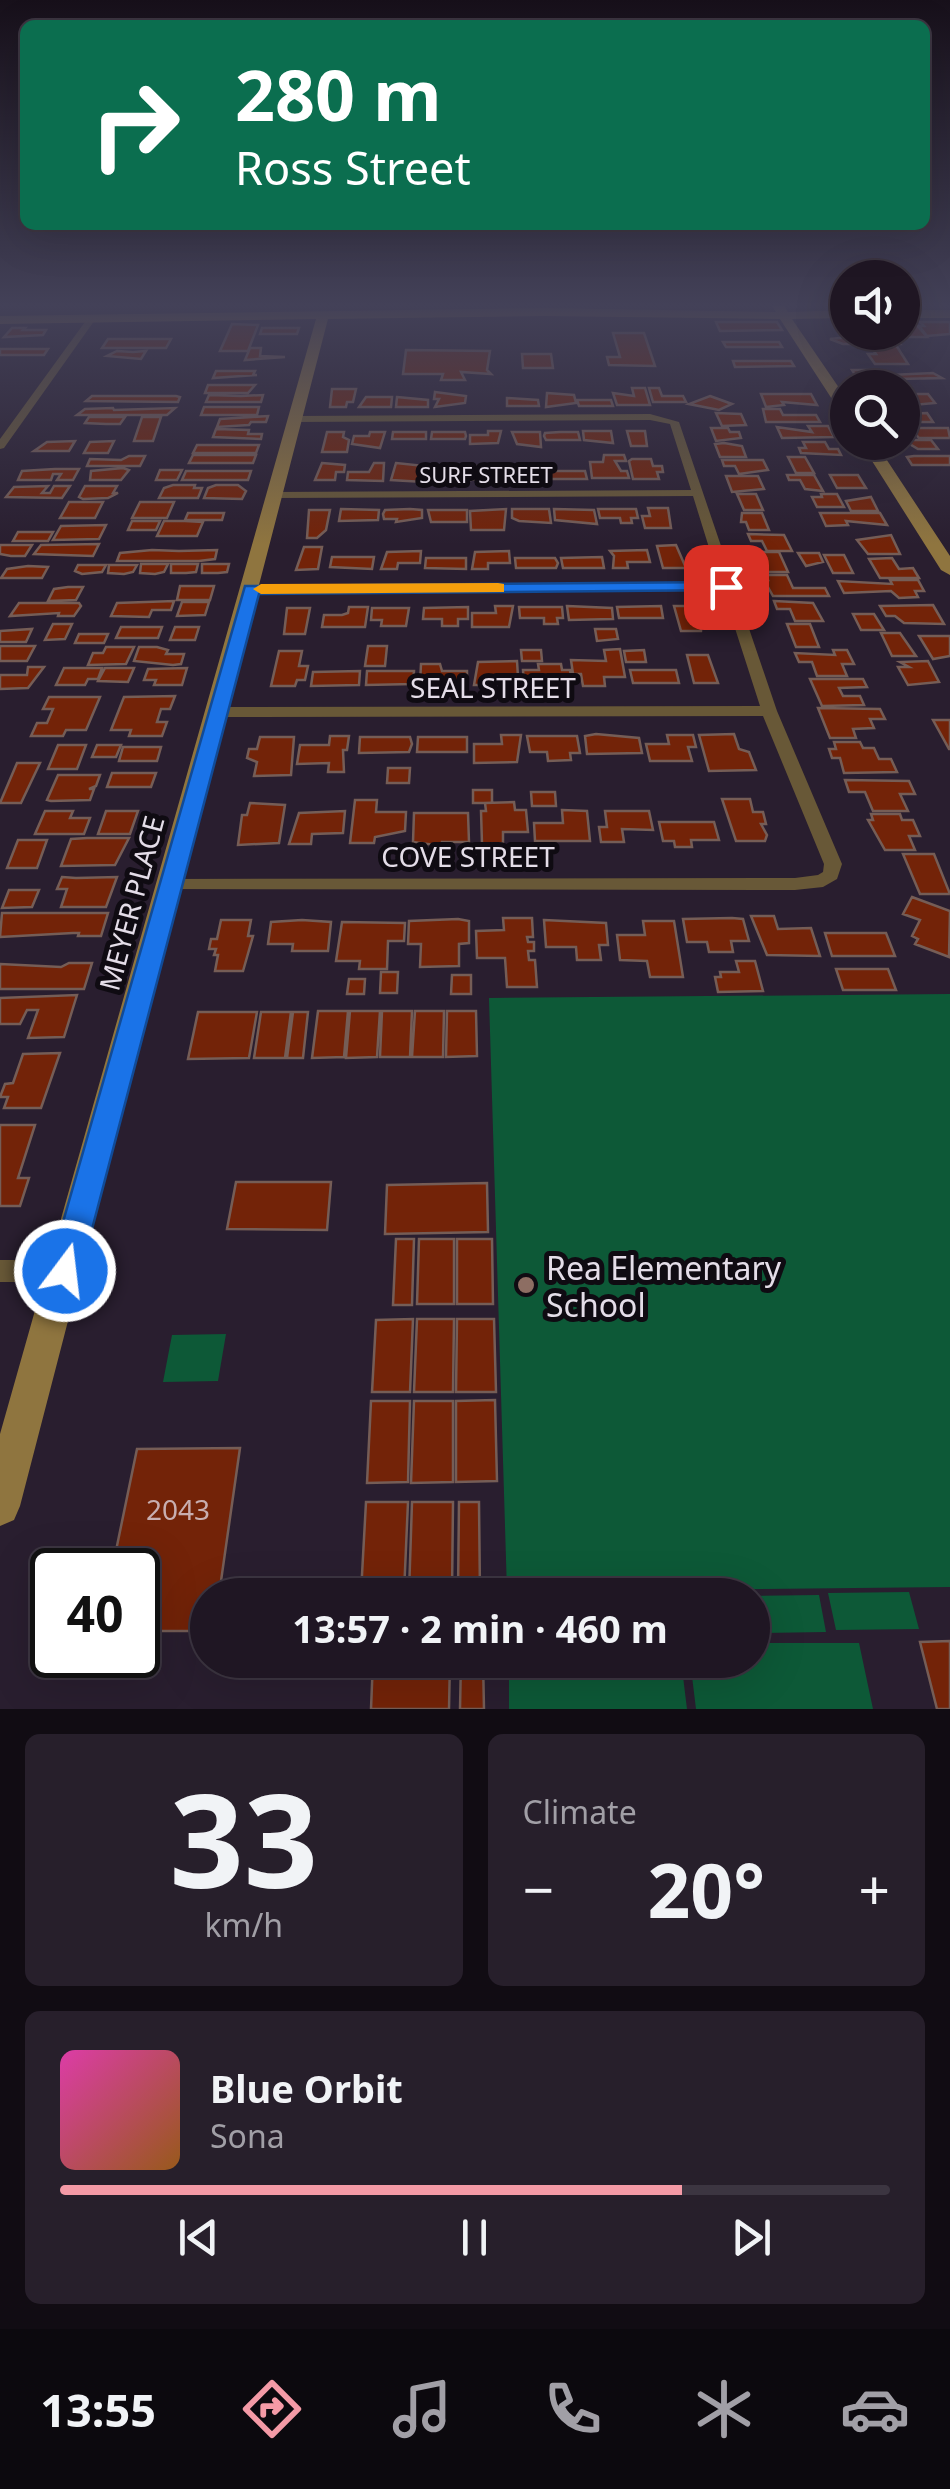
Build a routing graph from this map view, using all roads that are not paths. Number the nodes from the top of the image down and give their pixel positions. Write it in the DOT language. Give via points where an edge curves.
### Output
graph roads {
  1 [pos="44,386"];
  2 [pos="305,386"];
  3 [pos="296,419"];
  4 [pos="0,446"];
  5 [pos="879,460"];
  6 [pos="696,493"];
  7 [pos="275,495"];
  8 [pos="950,570"];
  9 [pos="726,587"];
  10 [pos="252,589"];
  11 [pos="769,711"];
  12 [pos="216,712"];
  13 [pos="170,885"];
  14 [pos="65,1271"];
  15 [pos="0,1272"];
  16 [pos="0,1506"];
  1 -- 4 [label="street"];
  2 -- 3 [label="street, MEYER PLACE"];
  3 -- 6 [label="street" via="650,417 674,422"];
  3 -- 7 [label="street, MEYER PLACE"];
  5 -- 8 [label="street"];
  6 -- 7 [label="street, SURF STREET"];
  6 -- 9 [label="street"];
  7 -- 10 [label="street, MEYER PLACE"];
  9 -- 10 [label="street"];
  9 -- 11 [label="street"];
  10 -- 12 [label="street, MEYER PLACE"];
  11 -- 12 [label="street, SEAL STREET"];
  11 -- 13 [label="street, COVE STREET" via="833,864 823,882"];
  12 -- 13 [label="street, MEYER PLACE"];
  13 -- 14 [label="street, MEYER PLACE"];
  14 -- 15 [label="street"];
  14 -- 16 [label="street, MEYER PLACE"];
}
